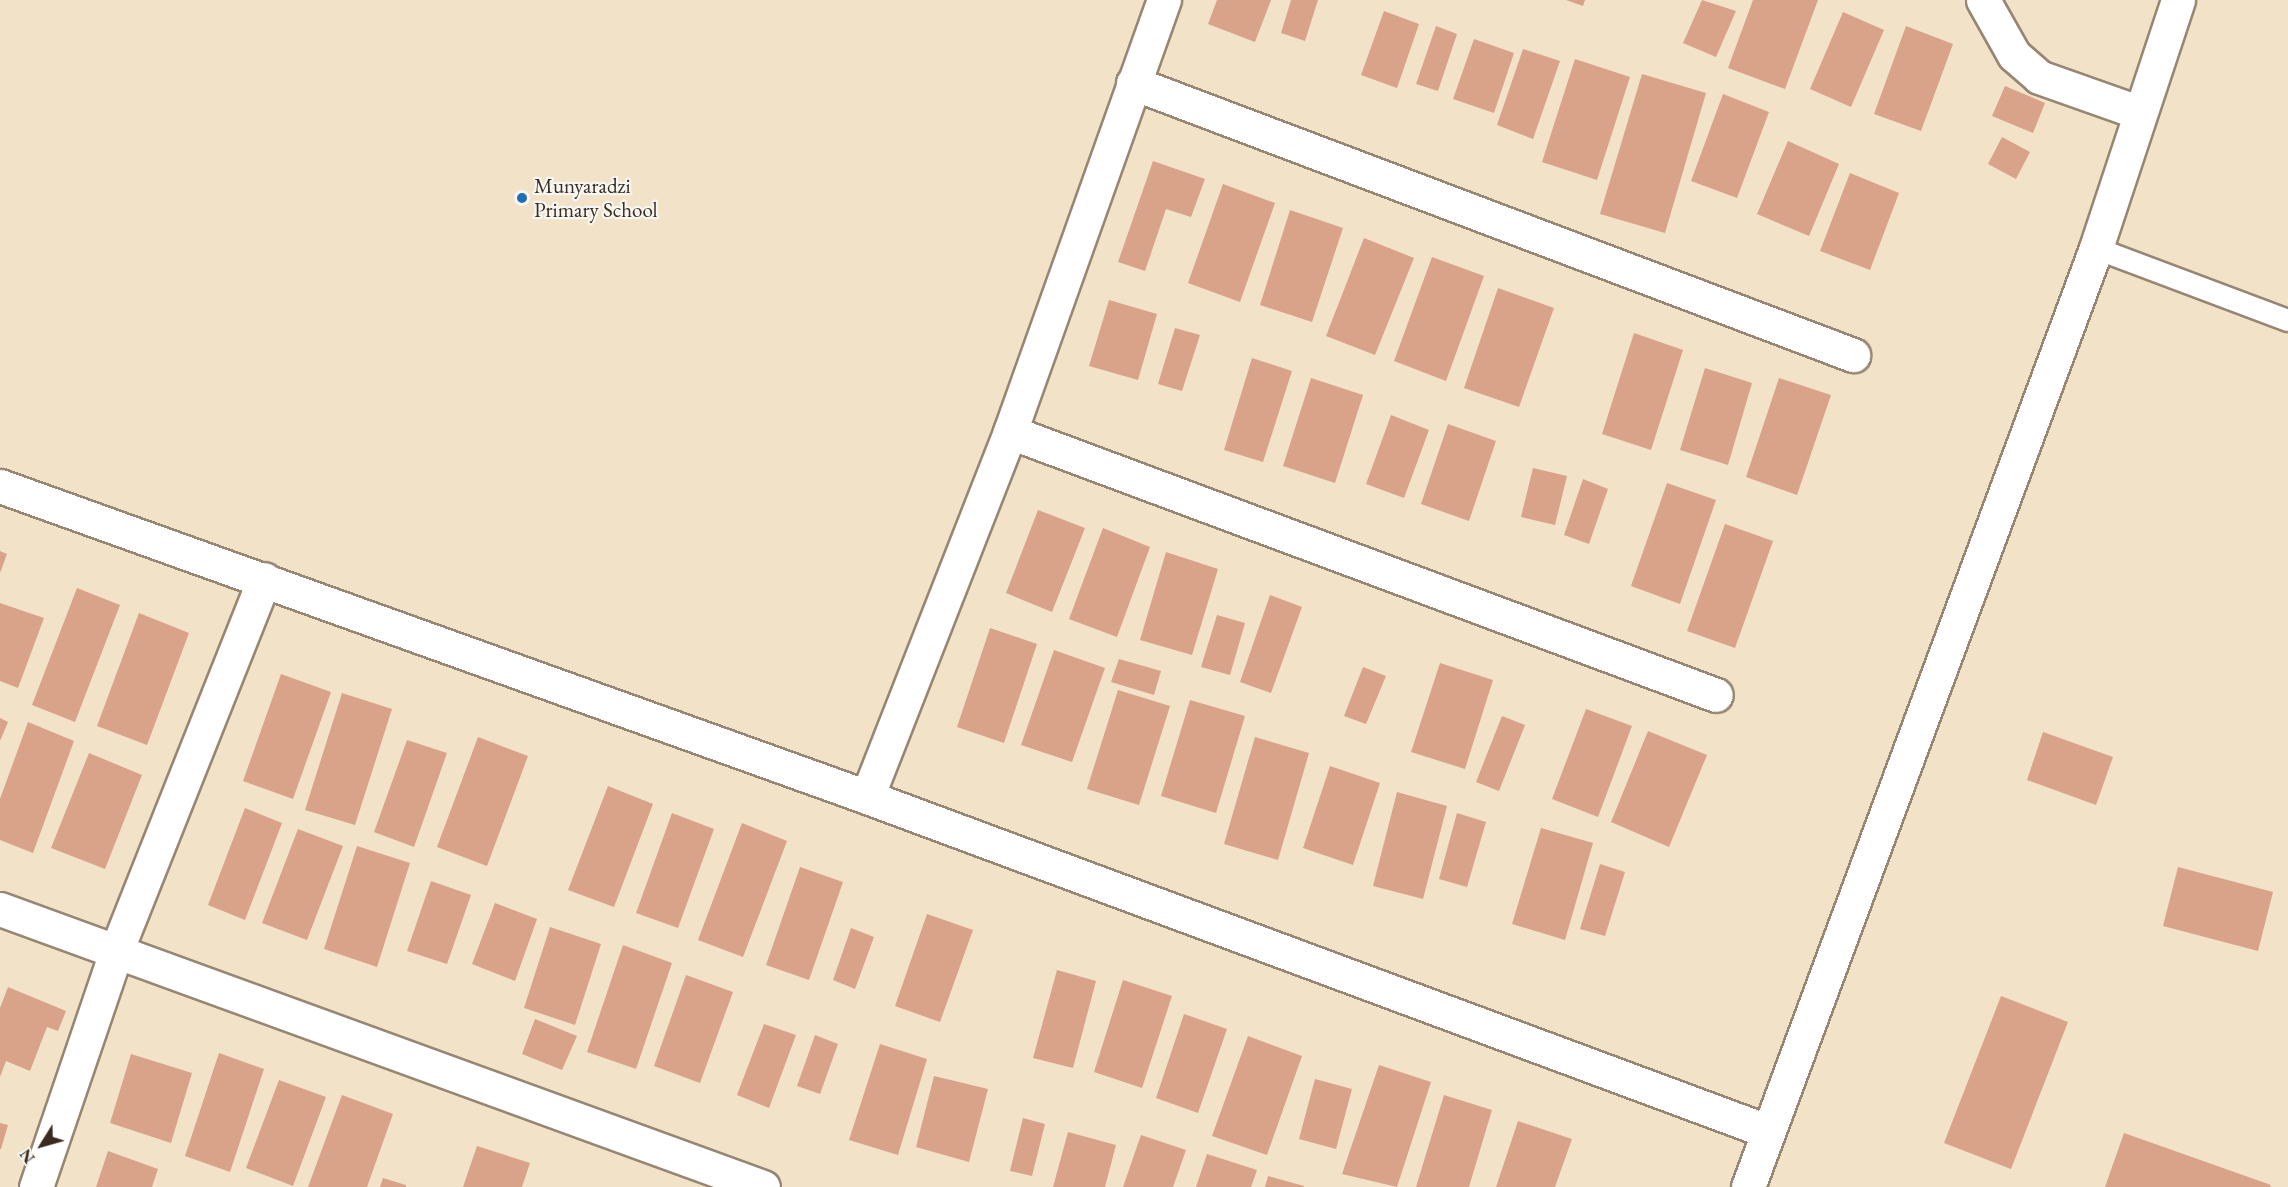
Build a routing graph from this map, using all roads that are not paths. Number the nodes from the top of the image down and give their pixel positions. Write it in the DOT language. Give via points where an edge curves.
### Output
graph roads {
  1 [pos="1164,0"];
  2 [pos="1983,0"];
  3 [pos="2178,0"];
  4 [pos="1133,83"];
  5 [pos="2138,112"];
  6 [pos="2096,248"];
  7 [pos="2288,320"];
  8 [pos="1853,355"];
  9 [pos="1010,432"];
  10 [pos="0,486"];
  11 [pos="264,579"];
  12 [pos="1716,695"];
  13 [pos="867,797"];
  14 [pos="0,909"];
  15 [pos="117,949"];
  16 [pos="1767,1131"];
  17 [pos="36,1187"];
  18 [pos="763,1187"];
  19 [pos="1748,1187"];
  1 -- 4 [label="street"];
  2 -- 5 [label="street" via="2014,55 2039,76"];
  3 -- 5 [label="street"];
  4 -- 8 [label="street"];
  4 -- 9 [label="street"];
  5 -- 6 [label="street"];
  6 -- 7 [label="lane"];
  6 -- 16 [label="street"];
  9 -- 12 [label="street"];
  9 -- 13 [label="street"];
  10 -- 11 [label="street"];
  11 -- 13 [label="street"];
  11 -- 15 [label="street"];
  13 -- 16 [label="street"];
  14 -- 15 [label="street"];
  15 -- 17 [label="street"];
  15 -- 18 [label="street"];
  16 -- 19 [label="street"];
}
